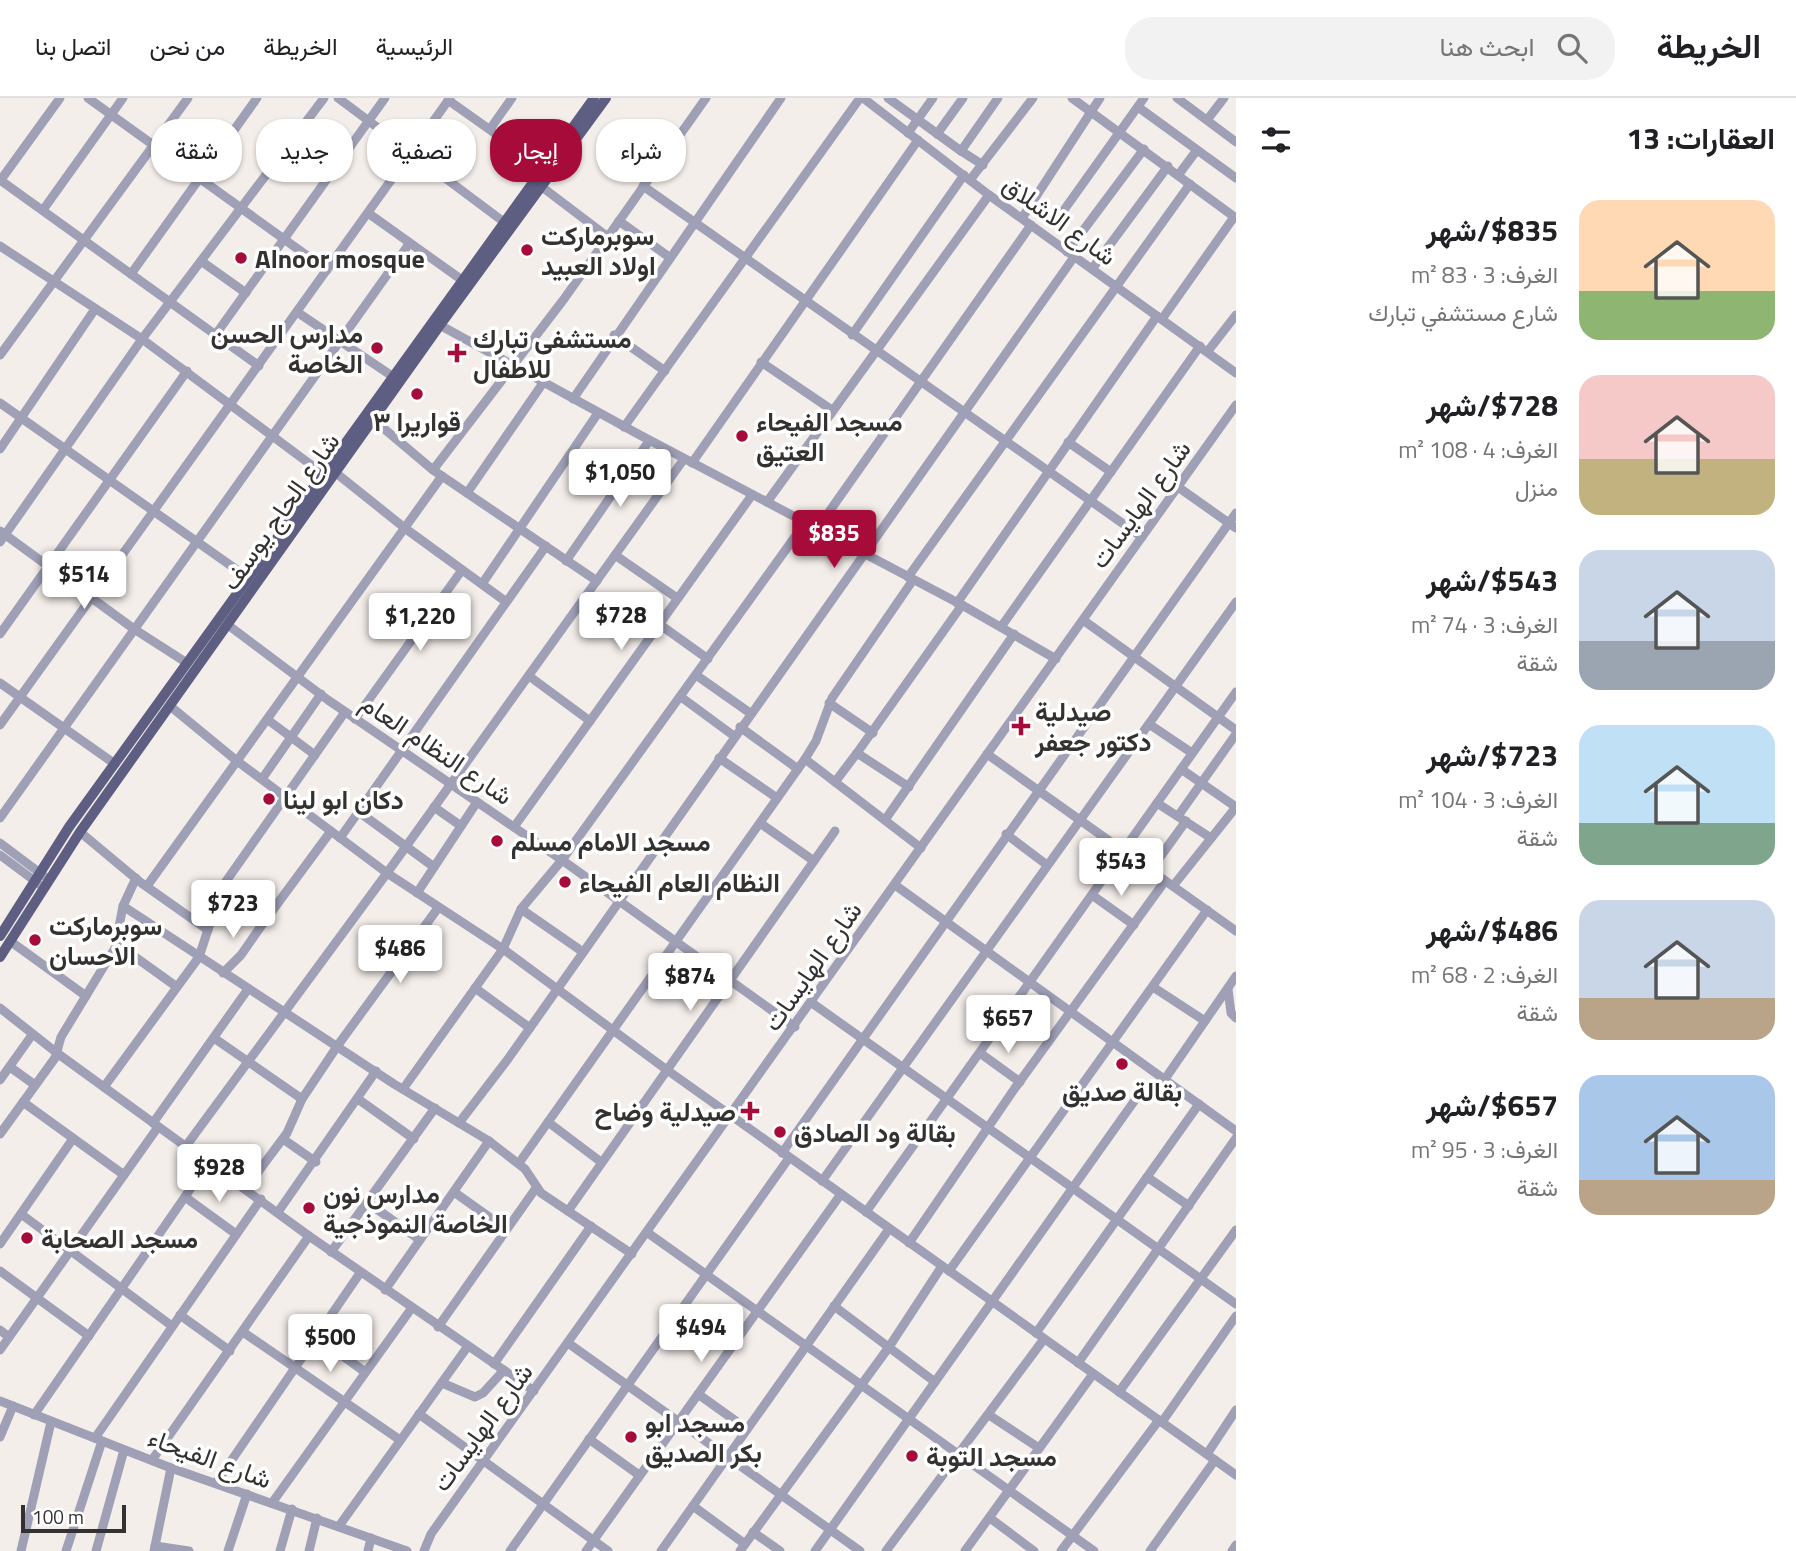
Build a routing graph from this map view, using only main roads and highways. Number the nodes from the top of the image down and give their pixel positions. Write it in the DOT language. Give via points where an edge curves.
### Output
graph roads {
  1 [pos="594,98"];
  2 [pos="606,98"];
  3 [pos="509,225"];
  4 [pos="436,323"];
  5 [pos="369,416"];
  6 [pos="330,475"];
  7 [pos="41,879"];
  8 [pos="5,939"];
  9 [pos="0,957"];
  1 -- 3 [label="main road, شارع الحاج يوسف"];
  2 -- 3 [label="main road, شارع الحاج يوسف"];
  3 -- 4 [label="main road, شارع الحاج يوسف"];
  3 -- 4 [label="main road, شارع الحاج يوسف" via="462,280"];
  4 -- 5 [label="main road, شارع الحاج يوسف"];
  4 -- 5 [label="main road, شارع الحاج يوسف" via="392,376"];
  5 -- 6 [label="main road, شارع الحاج يوسف"];
  6 -- 7 [label="main road, شارع الحاج يوسف" via="80,832"];
  6 -- 7 [label="main road, شارع الحاج يوسف" via="247,577 115,764"];
  7 -- 8 [label="main road, شارع الحاج يوسف"];
  8 -- 9 [label="main road, شارع الحاج يوسف"];
}
